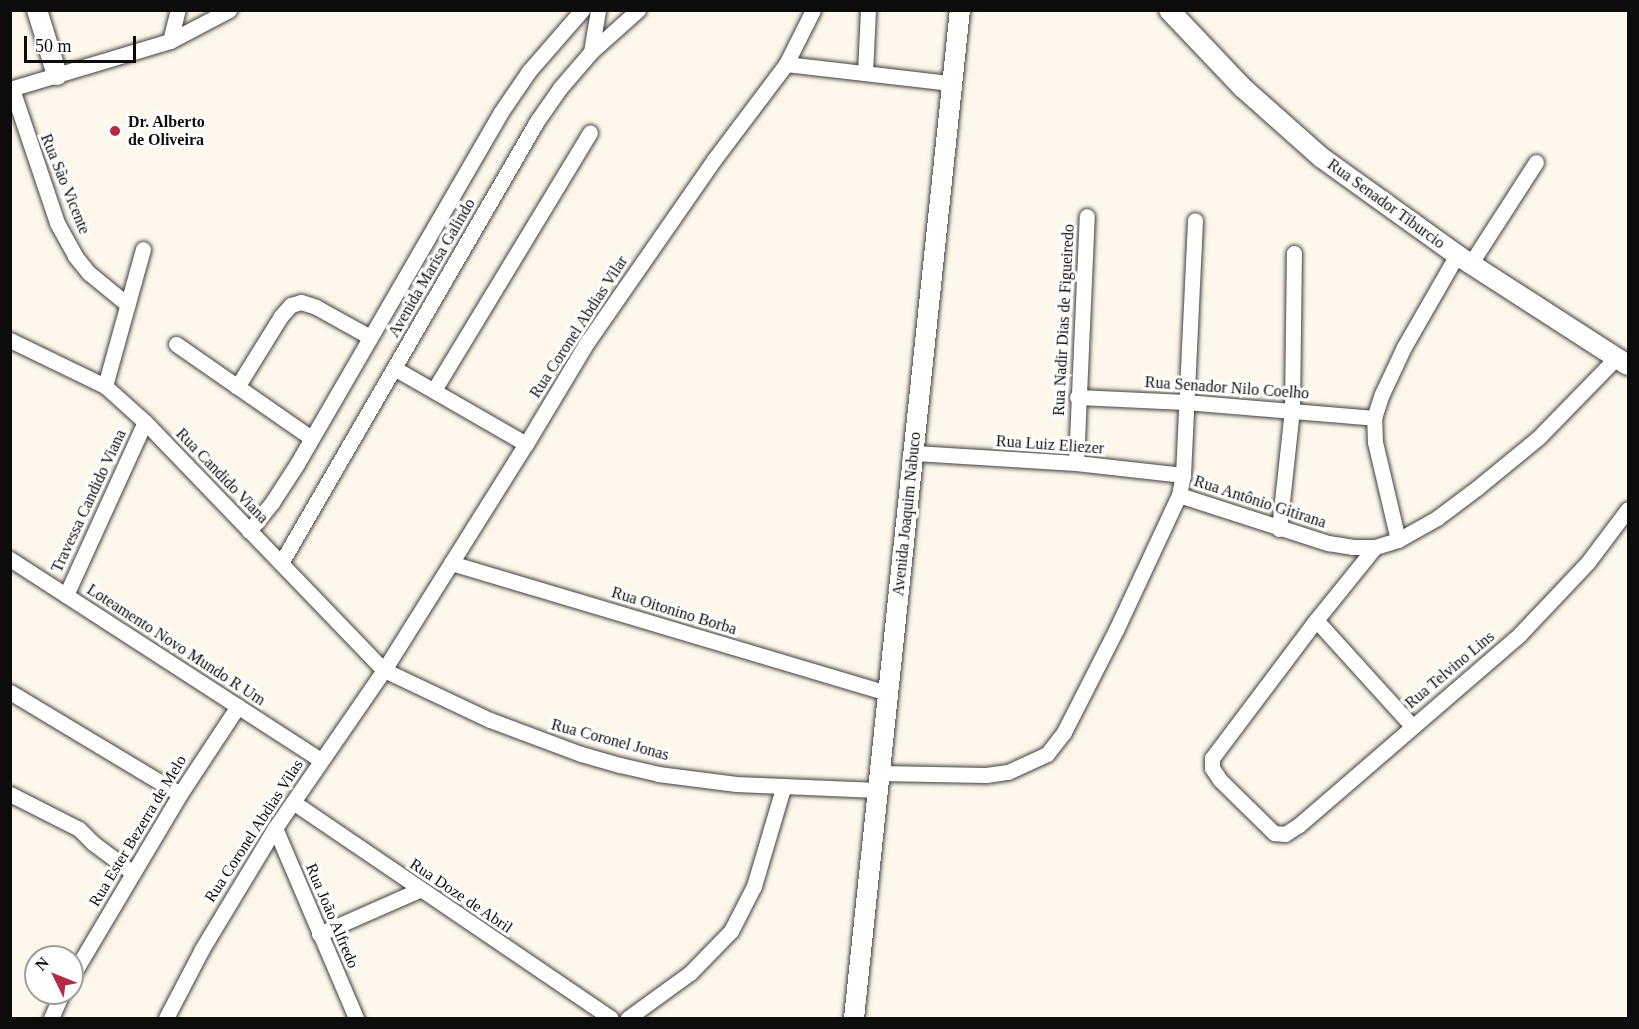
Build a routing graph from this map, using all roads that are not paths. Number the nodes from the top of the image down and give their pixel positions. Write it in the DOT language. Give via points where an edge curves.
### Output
graph roads {
  1 [pos="37,10"];
  2 [pos="178,10"];
  3 [pos="229,10"];
  4 [pos="582,10"];
  5 [pos="598,10"];
  6 [pos="638,10"];
  7 [pos="813,10"];
  8 [pos="868,10"];
  9 [pos="960,10"];
  10 [pos="1174,12"];
  11 [pos="170,41"];
  12 [pos="591,52"];
  13 [pos="786,64"];
  14 [pos="865,73"];
  15 [pos="57,75"];
  16 [pos="951,83"];
  17 [pos="11,89"];
  18 [pos="590,132"];
  19 [pos="1536,162"];
  20 [pos="1087,216"];
  21 [pos="1195,220"];
  22 [pos="143,249"];
  23 [pos="1294,253"];
  24 [pos="1464,259"];
  25 [pos="128,305"];
  26 [pos="370,337"];
  27 [pos="10,340"];
  28 [pos="176,344"];
  29 [pos="1623,361"];
  30 [pos="394,368"];
  31 [pos="105,386"];
  32 [pos="237,387"];
  33 [pos="434,390"];
  34 [pos="1077,397"];
  35 [pos="1185,402"];
  36 [pos="1292,410"];
  37 [pos="1374,418"];
  38 [pos="145,422"];
  39 [pos="311,438"];
  40 [pos="526,444"];
  41 [pos="915,453"];
  42 [pos="1076,463"];
  43 [pos="1182,475"];
  44 [pos="1179,495"];
  45 [pos="1629,509"];
  46 [pos="1279,529"];
  47 [pos="249,531"];
  48 [pos="1398,540"];
  49 [pos="1375,547"];
  50 [pos="10,559"];
  51 [pos="281,563"];
  52 [pos="451,563"];
  53 [pos="66,595"];
  54 [pos="1316,620"];
  55 [pos="384,670"];
  56 [pos="10,692"];
  57 [pos="887,693"];
  58 [pos="238,706"];
  59 [pos="1412,726"];
  60 [pos="321,760"];
  61 [pos="878,782"];
  62 [pos="783,788"];
  63 [pos="10,794"];
  64 [pos="180,794"];
  65 [pos="293,802"];
  66 [pos="275,828"];
  67 [pos="133,873"];
  68 [pos="419,890"];
  69 [pos="319,934"];
  70 [pos="84,956"];
  71 [pos="166,1018"];
  72 [pos="356,1018"];
  73 [pos="611,1018"];
  74 [pos="628,1018"];
  75 [pos="854,1018"];
  1 -- 15 [label="street"];
  2 -- 11 [label="street"];
  3 -- 11 [label="street"];
  4 -- 26 [label="street, Avenida Marisa Galindo" via="529,71 501,112"];
  5 -- 12 [label="street"];
  6 -- 12 [label="street, Avenida Marisa Galindo"];
  7 -- 13 [label="street, Rua Coronel Abdias Vilar"];
  8 -- 14 [label="street"];
  9 -- 16 [label="street, Avenida Joaquim Nabuco"];
  10 -- 24 [label="street, Rua Senador Tiburcio" via="1242,87 1322,158"];
  11 -- 15 [label="street"];
  12 -- 30 [label="street, Avenida Marisa Galindo" via="537,121"];
  13 -- 14 [label="street"];
  13 -- 40 [label="street, Rua Coronel Abdias Vilar" via="713,160 588,341"];
  14 -- 16 [label="street"];
  15 -- 17 [label="street"];
  16 -- 41 [label="street, Avenida Joaquim Nabuco"];
  17 -- 25 [label="street, Rua São Vicente" via="57,223 89,273"];
  18 -- 33 [label="street"];
  19 -- 24 [label="street"];
  20 -- 34 [label="street, Rua Nadir Dias de Figueiredo"];
  21 -- 35 [label="street"];
  22 -- 25 [label="street"];
  23 -- 36 [label="street"];
  24 -- 29 [label="street, Rua Senador Tiburcio"];
  24 -- 37 [label="street" via="1404,347"];
  25 -- 31 [label="street"];
  26 -- 32 [label="street" via="316,306 301,302 291,305"];
  26 -- 39 [label="street, Avenida Marisa Galindo"];
  27 -- 31 [label="street, Rua Candido Viana"];
  28 -- 32 [label="street"];
  29 -- 48 [label="street, Rua Antônio Gitirana" via="1477,488 1437,518"];
  30 -- 33 [label="street"];
  30 -- 51 [label="street, Avenida Marisa Galindo"];
  31 -- 38 [label="street, Rua Candido Viana"];
  32 -- 39 [label="street"];
  33 -- 40 [label="street"];
  34 -- 35 [label="street, Rua Senador Nilo Coelho"];
  34 -- 42 [label="street, Rua Nadir Dias de Figueiredo"];
  35 -- 36 [label="street, Rua Senador Nilo Coelho"];
  35 -- 43 [label="street"];
  36 -- 37 [label="street, Rua Senador Nilo Coelho"];
  36 -- 46 [label="street"];
  37 -- 48 [label="street" via="1374,442"];
  38 -- 47 [label="street, Rua Candido Viana"];
  38 -- 53 [label="street, Travessa Candido Viana"];
  39 -- 47 [label="street, Avenida Marisa Galindo" via="285,484"];
  40 -- 52 [label="street, Rua Coronel Abdias Vilar"];
  41 -- 42 [label="street, Rua Luiz Eliezer"];
  41 -- 57 [label="street, Avenida Joaquim Nabuco"];
  42 -- 43 [label="street, Rua Luiz Eliezer"];
  43 -- 44 [label="street"];
  44 -- 46 [label="street, Rua Antônio Gitirana"];
  44 -- 61 [label="street, Rua Antônio Gitirana" via="1097,669 1064,732 1047,754 1008,772"];
  45 -- 59 [label="street, Rua Telvino Lins" via="1556,599"];
  46 -- 49 [label="street, Rua Antônio Gitirana" via="1344,546"];
  47 -- 51 [label="street, Rua Candido Viana"];
  48 -- 49 [label="street, Rua Antônio Gitirana"];
  49 -- 54 [label="street"];
  50 -- 53 [label="street, Loteamento Novo Mundo R Um"];
  51 -- 55 [label="street, Rua Candido Viana"];
  52 -- 55 [label="street, Rua Coronel Abdias Vilar"];
  52 -- 57 [label="street, Rua Oitonino Borba"];
  53 -- 58 [label="street, Loteamento Novo Mundo R Um"];
  54 -- 59 [label="street"];
  54 -- 59 [label="street, Rua Telvino Lins" via="1212,758 1212,768 1220,780 1274,833 1285,834"];
  55 -- 60 [label="street, Rua Coronel Abdias Vilas"];
  55 -- 62 [label="street, Rua Coronel Jonas" via="490,720 581,754 658,774"];
  56 -- 64 [label="street"];
  57 -- 61 [label="street, Avenida Joaquim Nabuco"];
  58 -- 60 [label="street, Loteamento Novo Mundo R Um"];
  58 -- 64 [label="street, Rua Ester Bezerra de Melo"];
  60 -- 65 [label="street, Rua Coronel Abdias Vilas"];
  61 -- 62 [label="street, Rua Coronel Jonas"];
  61 -- 75 [label="street, Avenida Joaquim Nabuco"];
  62 -- 74 [label="street" via="754,886 731,930 690,973"];
  63 -- 67 [label="street" via="79,829"];
  64 -- 67 [label="street, Rua Ester Bezerra de Melo"];
  65 -- 66 [label="street, Rua Coronel Abdias Vilas"];
  65 -- 68 [label="street, Rua Doze de Abril"];
  66 -- 69 [label="street, Rua João Alfredo"];
  66 -- 71 [label="street, Rua Coronel Abdias Vilas" via="202,949"];
  67 -- 70 [label="street, Rua Ester Bezerra de Melo"];
  68 -- 69 [label="street"];
  68 -- 73 [label="street, Rua Doze de Abril"];
  69 -- 72 [label="street, Rua João Alfredo"];
}
